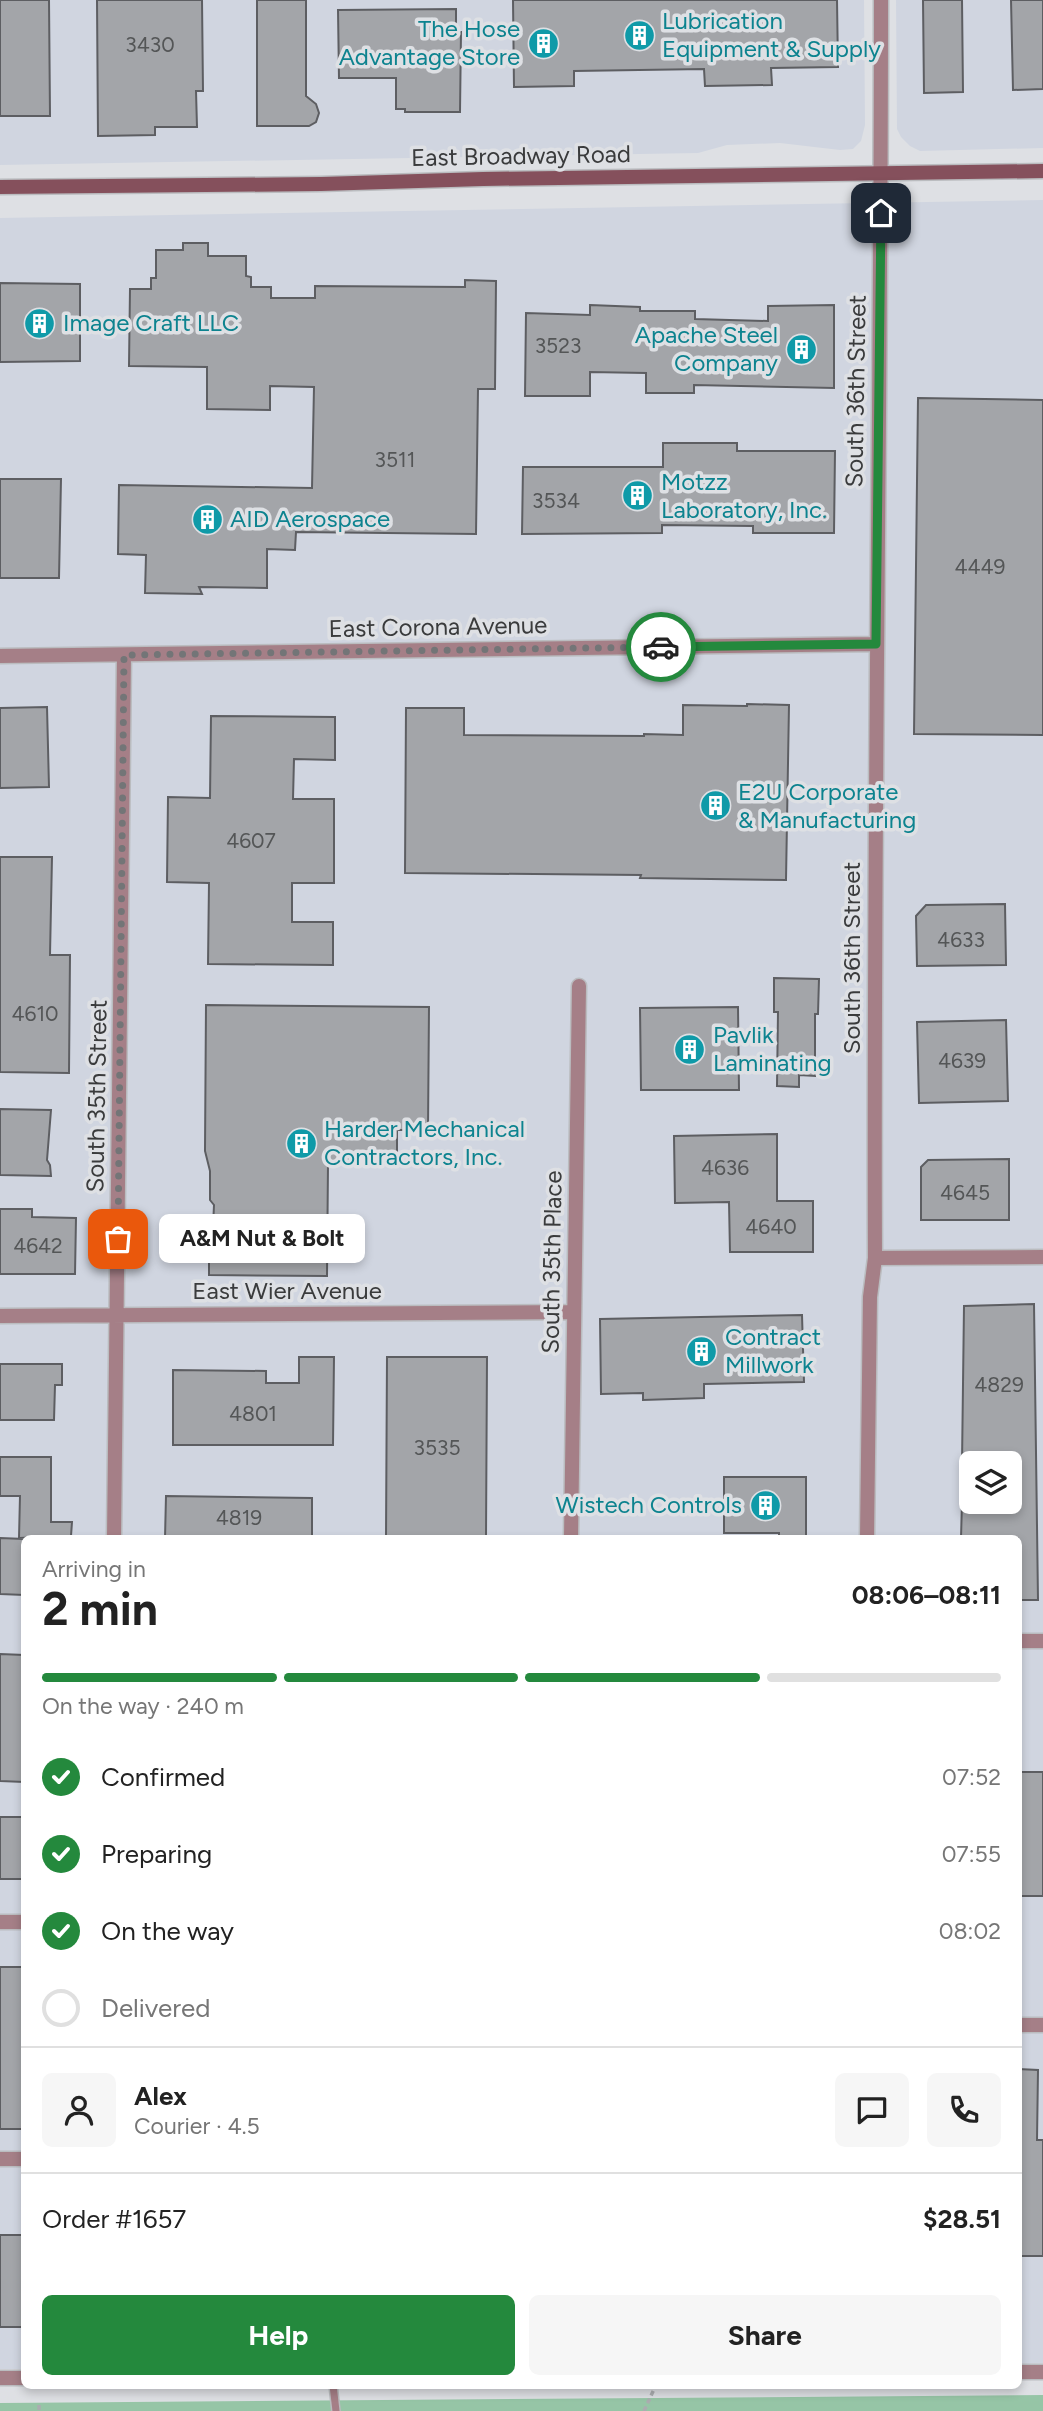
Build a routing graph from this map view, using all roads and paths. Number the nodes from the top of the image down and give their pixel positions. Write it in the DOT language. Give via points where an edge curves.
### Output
graph roads {
  1 [pos="881,0"];
  2 [pos="1043,171"];
  3 [pos="881,173"];
  4 [pos="0,187"];
  5 [pos="876,644"];
  6 [pos="124,655"];
  7 [pos="0,656"];
  8 [pos="579,986"];
  9 [pos="1043,1257"];
  10 [pos="876,1258"];
  11 [pos="574,1312"];
  12 [pos="0,1316"];
  13 [pos="118,1316"];
  14 [pos="114,1535"];
  15 [pos="571,1535"];
  16 [pos="867,1535"];
  17 [pos="1022,1641"];
  18 [pos="1043,1641"];
  19 [pos="0,1922"];
  20 [pos="21,1922"];
  21 [pos="1022,2025"];
  22 [pos="1043,2025"];
  23 [pos="0,2159"];
  24 [pos="21,2159"];
  25 [pos="1022,2372"];
  26 [pos="1043,2372"];
  27 [pos="0,2378"];
  28 [pos="21,2378"];
  29 [pos="333,2389"];
  30 [pos="654,2389"];
  31 [pos="39,2405"];
  32 [pos="39,2411"];
  33 [pos="336,2411"];
  34 [pos="644,2411"];
  1 -- 3 [label="street, South 36th Street"];
  2 -- 3 [label="main road, East Broadway Road"];
  3 -- 4 [label="main road, East Broadway Road"];
  3 -- 5 [label="street, South 36th Street"];
  5 -- 6 [label="street, East Corona Avenue"];
  5 -- 10 [label="street, South 36th Street"];
  6 -- 7 [label="street, East Corona Avenue"];
  6 -- 13 [label="street, South 35th Street"];
  8 -- 11 [label="street, South 35th Place"];
  9 -- 10 [label="street"];
  10 -- 16 [label="street, South 36th Street" via="870,1297"];
  11 -- 13 [label="street, East Wier Avenue"];
  11 -- 15 [label="street, South 35th Place"];
  12 -- 13 [label="street, East Wier Avenue"];
  13 -- 14 [label="street, South 35th Street"];
  17 -- 18 [label="street"];
  19 -- 20 [label="street"];
  21 -- 22 [label="street"];
  23 -- 24 [label="street"];
  25 -- 26 [label="street"];
  27 -- 28 [label="street"];
  29 -- 33 [label="lane"];
  30 -- 34 [label="path"];
  31 -- 32 [label="path"];
}
